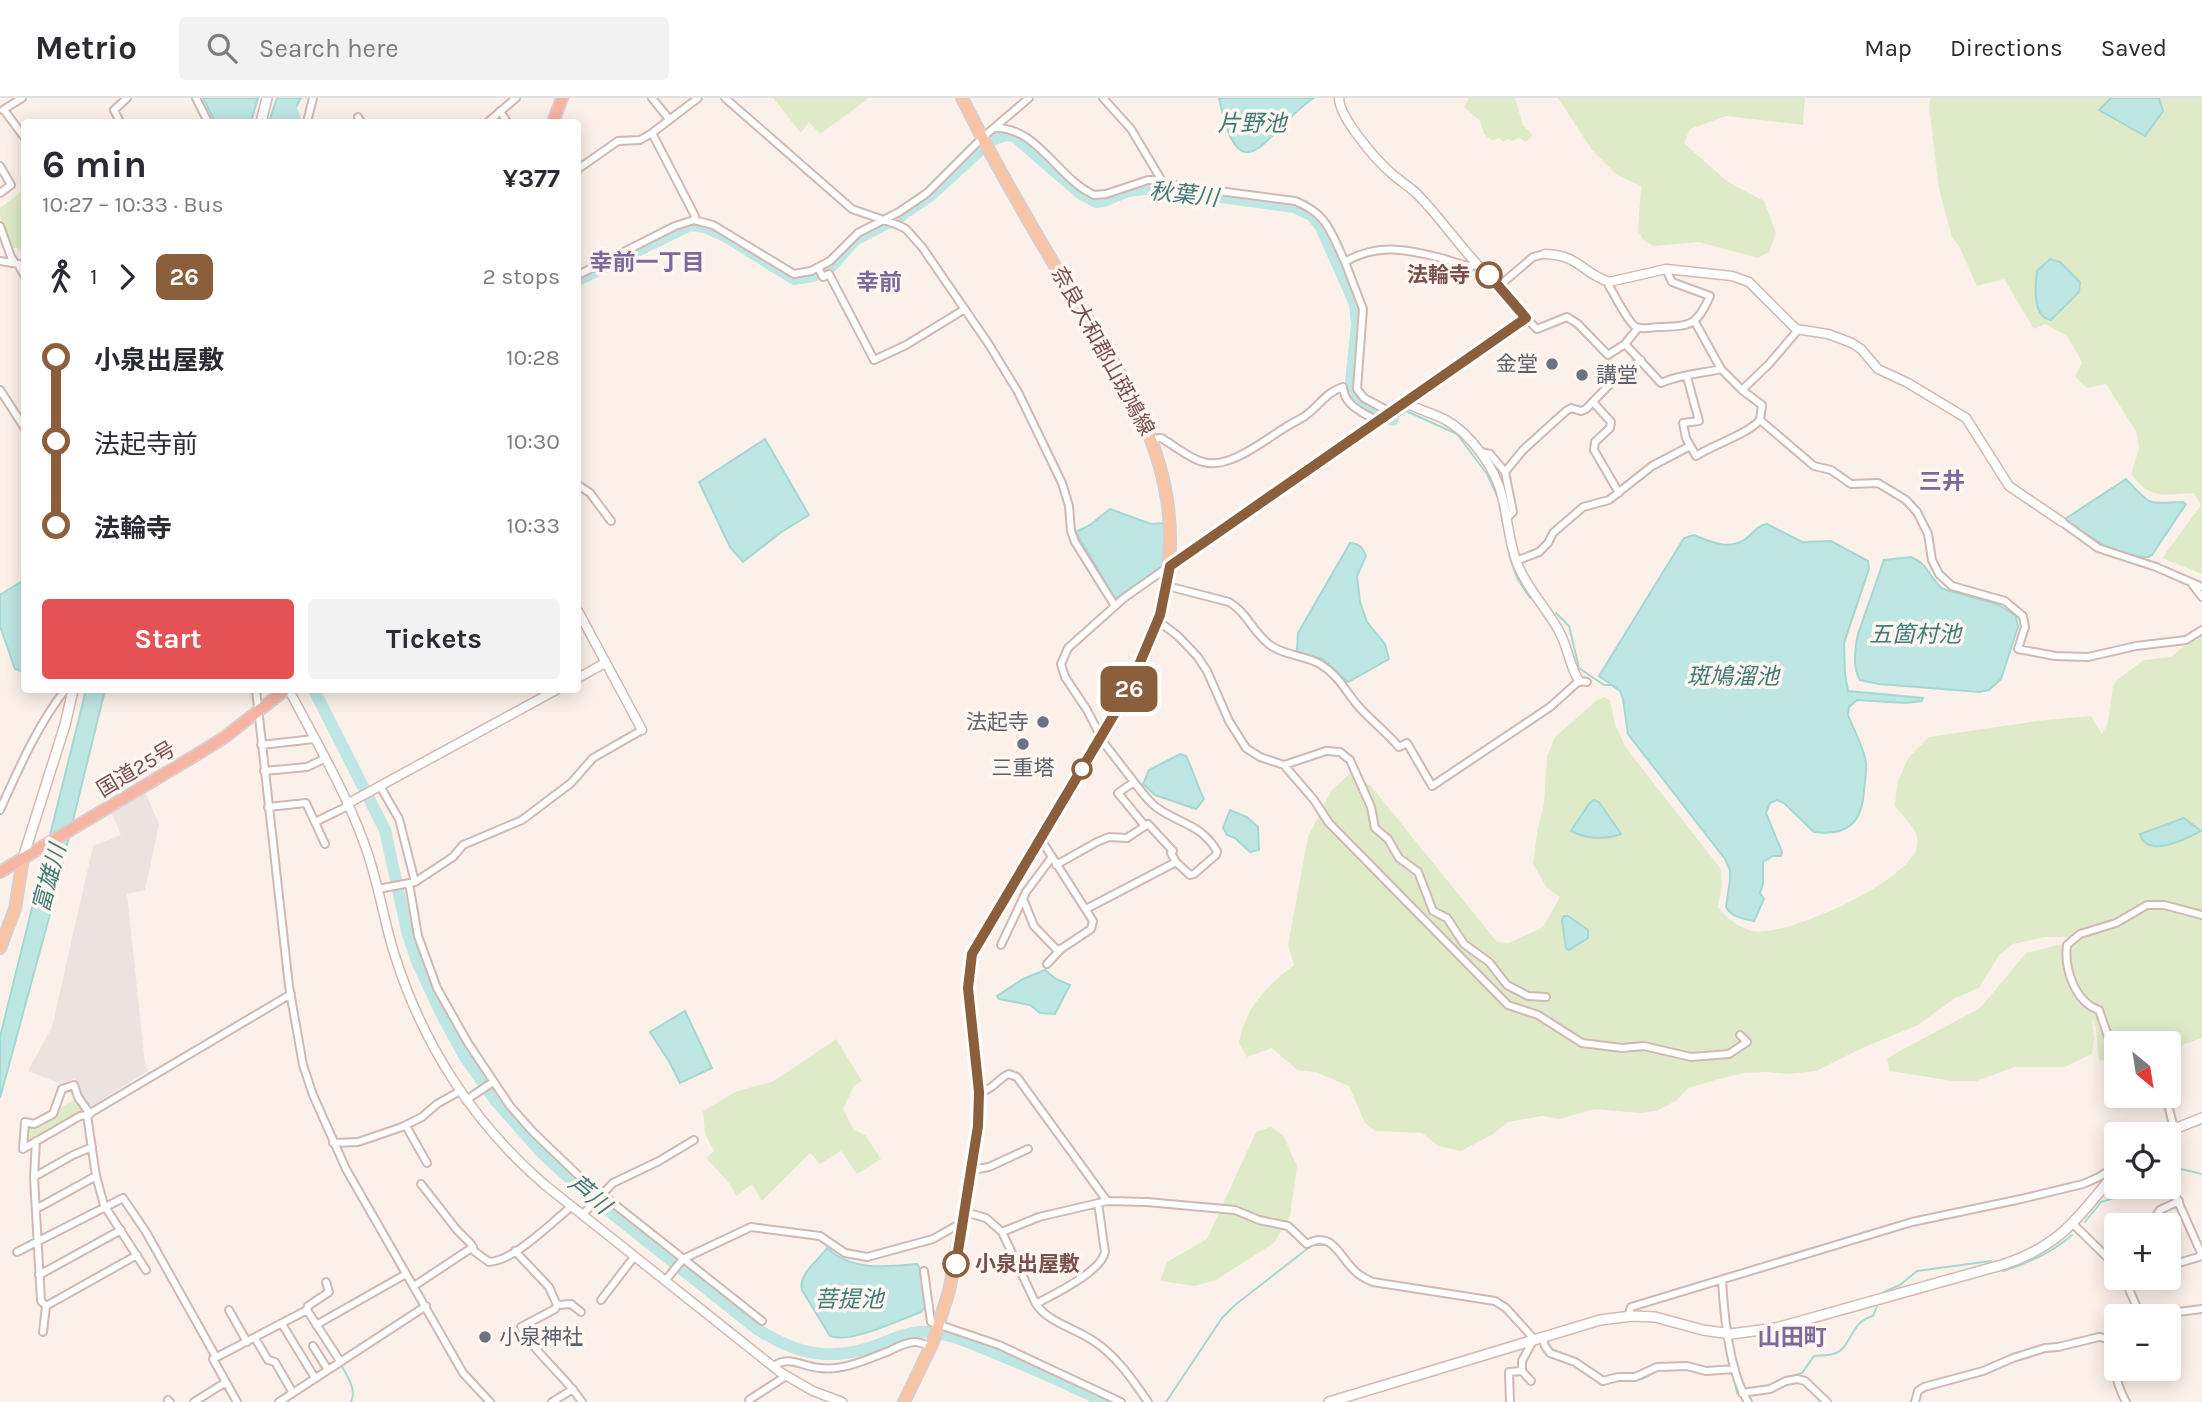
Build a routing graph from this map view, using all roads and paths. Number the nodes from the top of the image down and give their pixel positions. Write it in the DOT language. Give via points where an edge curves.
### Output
graph roads {
  1 [pos="22,98"];
  2 [pos="127,98"];
  3 [pos="196,98"];
  4 [pos="267,98"];
  5 [pos="313,98"];
  6 [pos="516,98"];
  7 [pos="562,98"];
  8 [pos="652,98"];
  9 [pos="698,98"];
  10 [pos="726,98"];
  11 [pos="962,98"];
  12 [pos="1029,98"];
  13 [pos="1103,98"];
  14 [pos="1339,98"];
  15 [pos="2,110"];
  16 [pos="500,111"];
  17 [pos="118,119"];
  18 [pos="206,119"];
  19 [pos="262,119"];
  20 [pos="308,119"];
  21 [pos="491,119"];
  22 [pos="505,119"];
  23 [pos="554,119"];
  24 [pos="669,119"];
  25 [pos="994,128"];
  26 [pos="21,133"];
  27 [pos="652,133"];
  28 [pos="982,138"];
  29 [pos="0,166"];
  30 [pos="581,167"];
  31 [pos="1163,182"];
  32 [pos="0,193"];
  33 [pos="884,219"];
  34 [pos="694,220"];
  35 [pos="0,226"];
  36 [pos="1545,254"];
  37 [pos="0,261"];
  38 [pos="1345,262"];
  39 [pos="19,264"];
  40 [pos="1478,265"];
  41 [pos="818,268"];
  42 [pos="1666,269"];
  43 [pos="581,273"];
  44 [pos="1609,282"];
  45 [pos="1499,286"];
  46 [pos="965,309"];
  47 [pos="1526,318"];
  48 [pos="1695,322"];
  49 [pos="1637,328"];
  50 [pos="1798,330"];
  51 [pos="1625,344"];
  52 [pos="1641,360"];
  53 [pos="1721,369"];
  54 [pos="1688,377"];
  55 [pos="0,390"];
  56 [pos="1742,390"];
  57 [pos="1404,402"];
  58 [pos="1593,402"];
  59 [pos="1389,413"];
  60 [pos="1378,420"];
  61 [pos="1760,420"];
  62 [pos="21,422"];
  63 [pos="1152,439"];
  64 [pos="1690,446"];
  65 [pos="1479,452"];
  66 [pos="1505,472"];
  67 [pos="581,487"];
  68 [pos="1619,493"];
  69 [pos="1506,519"];
  70 [pos="611,521"];
  71 [pos="2062,522"];
  72 [pos="1516,561"];
  73 [pos="1170,566"];
  74 [pos="2191,582"];
  75 [pos="1167,586"];
  76 [pos="2202,587"];
  77 [pos="2202,597"];
  78 [pos="1115,606"];
  79 [pos="581,617"];
  80 [pos="1158,621"];
  81 [pos="2202,631"];
  82 [pos="605,663"];
  83 [pos="581,676"];
  84 [pos="1583,681"];
  85 [pos="63,693"];
  86 [pos="72,693"];
  87 [pos="256,693"];
  88 [pos="283,693"];
  89 [pos="289,693"];
  90 [pos="551,693"];
  91 [pos="258,712"];
  92 [pos="642,730"];
  93 [pos="1102,737"];
  94 [pos="314,739"];
  95 [pos="261,745"];
  96 [pos="324,759"];
  97 [pos="1284,765"];
  98 [pos="264,771"];
  99 [pos="1134,782"];
  100 [pos="377,788"];
  101 [pos="348,805"];
  102 [pos="268,807"];
  103 [pos="0,810"];
  104 [pos="315,822"];
  105 [pos="1145,826"];
  106 [pos="1040,838"];
  107 [pos="325,844"];
  108 [pos="1052,857"];
  109 [pos="23,858"];
  110 [pos="1177,862"];
  111 [pos="1056,865"];
  112 [pos="0,872"];
  113 [pos="411,883"];
  114 [pos="378,889"];
  115 [pos="1023,898"];
  116 [pos="1086,909"];
  117 [pos="2202,915"];
  118 [pos="1001,945"];
  119 [pos="0,948"];
  120 [pos="1061,949"];
  121 [pos="1046,964"];
  122 [pos="291,994"];
  123 [pos="1546,997"];
  124 [pos="2106,1031"];
  125 [pos="1740,1035"];
  126 [pos="494,1082"];
  127 [pos="986,1090"];
  128 [pos="463,1096"];
  129 [pos="91,1113"];
  130 [pos="2202,1118"];
  131 [pos="406,1126"];
  132 [pos="2181,1126"];
  133 [pos="694,1140"];
  134 [pos="36,1141"];
  135 [pos="333,1143"];
  136 [pos="92,1147"];
  137 [pos="1028,1149"];
  138 [pos="427,1163"];
  139 [pos="972,1170"];
  140 [pos="2104,1174"];
  141 [pos="96,1176"];
  142 [pos="34,1177"];
  143 [pos="421,1184"];
  144 [pos="2104,1187"];
  145 [pos="601,1194"];
  146 [pos="1107,1201"];
  147 [pos="2179,1201"];
  148 [pos="1098,1203"];
  149 [pos="104,1205"];
  150 [pos="571,1207"];
  151 [pos="36,1209"];
  152 [pos="2158,1213"];
  153 [pos="582,1215"];
  154 [pos="964,1217"];
  155 [pos="2073,1224"];
  156 [pos="121,1230"];
  157 [pos="1002,1232"];
  158 [pos="38,1242"];
  159 [pos="472,1247"];
  160 [pos="515,1251"];
  161 [pos="17,1252"];
  162 [pos="2104,1254"];
  163 [pos="137,1255"];
  164 [pos="2202,1256"];
  165 [pos="634,1257"];
  166 [pos="683,1259"];
  167 [pos="2181,1262"];
  168 [pos="146,1270"];
  169 [pos="924,1271"];
  170 [pos="407,1274"];
  171 [pos="40,1275"];
  172 [pos="1722,1280"];
  173 [pos="326,1282"];
  174 [pos="665,1282"];
  175 [pos="414,1286"];
  176 [pos="601,1300"];
  177 [pos="1036,1304"];
  178 [pos="557,1305"];
  179 [pos="46,1306"];
  180 [pos="426,1306"];
  181 [pos="2202,1309"];
  182 [pos="229,1310"];
  183 [pos="307,1310"];
  184 [pos="581,1312"];
  185 [pos="2181,1312"];
  186 [pos="1628,1317"];
  187 [pos="762,1321"];
  188 [pos="282,1324"];
  189 [pos="316,1325"];
  190 [pos="938,1325"];
  191 [pos="43,1332"];
  192 [pos="1727,1334"];
  193 [pos="2104,1337"];
  194 [pos="256,1338"];
  195 [pos="1538,1338"];
  196 [pos="247,1342"];
  197 [pos="932,1345"];
  198 [pos="313,1346"];
  199 [pos="216,1357"];
  200 [pos="340,1361"];
  201 [pos="773,1367"];
  202 [pos="1735,1369"];
  203 [pos="328,1370"];
  204 [pos="1522,1371"];
  205 [pos="786,1376"];
  206 [pos="315,1378"];
  207 [pos="1531,1381"];
  208 [pos="2117,1381"];
  209 [pos="226,1382"];
  210 [pos="573,1389"];
  211 [pos="293,1393"];
  212 [pos="1742,1393"];
  213 [pos="750,1400"];
  214 [pos="194,1402"];
  215 [pos="237,1402"];
  216 [pos="279,1402"];
  217 [pos="490,1402"];
  218 [pos="552,1402"];
  219 [pos="582,1402"];
  220 [pos="842,1402"];
  221 [pos="904,1402"];
  222 [pos="1121,1402"];
  223 [pos="1148,1402"];
  224 [pos="1329,1402"];
  225 [pos="1510,1402"];
  226 [pos="1748,1402"];
  227 [pos="1827,1402"];
  228 [pos="1915,1402"];
  229 [pos="2126,1402"];
  1 -- 15 [label="street"];
  2 -- 17 [label="street" via="114,110"];
  3 -- 18 [label="street"];
  4 -- 19 [label="main road"];
  5 -- 20 [label="street"];
  6 -- 16 [label="street"];
  7 -- 23 [label="highway"];
  8 -- 24 [label="street"];
  9 -- 24 [label="street"];
  10 -- 33 [label="street" via="852,209"];
  11 -- 28 [label="main road, 奈良大和郡山斑鳩線"];
  12 -- 25 [label="street"];
  13 -- 31 [label="street" via="1131,128"];
  14 -- 40 [label="street" via="1341,110 1376,158 1418,195"];
  15 -- 26 [label="street"];
  16 -- 21 [label="street"];
  16 -- 22 [label="street"];
  24 -- 27 [label="street"];
  25 -- 28 [label="street"];
  25 -- 31 [label="street" via="1025,137 1094,195 1148,180"];
  27 -- 30 [label="street" via="618,141"];
  27 -- 34 [label="street"];
  28 -- 33 [label="street" via="927,193"];
  28 -- 63 [label="main road, 奈良大和郡山斑鳩線" via="1105,346"];
  29 -- 32 [label="street" via="11,185"];
  31 -- 38 [label="street" via="1304,204 1326,222"];
  33 -- 41 [label="street" via="858,233"];
  33 -- 46 [label="street" via="906,229"];
  34 -- 41 [label="street" via="713,225 794,274"];
  34 -- 43 [label="street"];
  35 -- 39 [label="street" via="11,257"];
  36 -- 44 [label="street" via="1564,255"];
  36 -- 45 [label="street" via="1533,257"];
  37 -- 39 [label="street"];
  38 -- 40 [label="street" via="1378,249"];
  38 -- 59 [label="street" via="1363,309 1357,389 1363,398"];
  40 -- 45 [label="street"];
  41 -- 46 [label="street" via="823,277 829,274 874,360"];
  42 -- 44 [label="street"];
  42 -- 48 [label="street" via="1672,282 1710,296"];
  42 -- 50 [label="street" via="1741,278"];
  44 -- 49 [label="street"];
  45 -- 47 [label="street"];
  46 -- 78 [label="street" via="1018,392 1062,483 1071,531"];
  47 -- 51 [label="street" via="1537,329 1567,317 1608,355"];
  47 -- 57 [label="street"];
  48 -- 49 [label="street" via="1673,328"];
  48 -- 53 [label="street"];
  49 -- 51 [label="street"];
  50 -- 56 [label="street"];
  50 -- 71 [label="street" via="1853,343 1878,369 1966,418 2010,486"];
  51 -- 52 [label="street"];
  52 -- 54 [label="street" via="1661,383 1680,374"];
  52 -- 58 [label="street"];
  53 -- 54 [label="street"];
  53 -- 56 [label="street"];
  54 -- 64 [label="street" via="1699,421 1683,423"];
  55 -- 62 [label="street"];
  56 -- 61 [label="street" via="1762,405"];
  57 -- 59 [label="street"];
  57 -- 65 [label="street" via="1454,426"];
  58 -- 66 [label="street" via="1581,411 1566,411"];
  58 -- 68 [label="street" via="1611,422 1594,450"];
  59 -- 60 [label="street"];
  60 -- 63 [label="street" via="1350,404 1343,387 1270,439 1218,462 1200,462 1161,438"];
  60 -- 73 [label="street"];
  61 -- 64 [label="street" via="1696,456"];
  61 -- 81 [label="street" via="1814,466 1831,470 1851,484 1878,483 1906,500 1928,534 1932,560 1946,582 2005,601 2023,616 2025,627 2018,649 2088,657 2177,643"];
  63 -- 73 [label="main road, 奈良大和郡山斑鳩線" via="1161,464 1171,527"];
  64 -- 68 [label="street" via="1652,466"];
  65 -- 66 [label="street" via="1490,454"];
  65 -- 69 [label="street" via="1499,483"];
  66 -- 69 [label="street" via="1513,512"];
  67 -- 70 [label="street"];
  68 -- 72 [label="street" via="1583,507 1539,552"];
  69 -- 72 [label="street"];
  71 -- 74 [label="street" via="2098,548"];
  72 -- 84 [label="street" via="1532,594 1561,633 1570,664"];
  73 -- 75 [label="main road, 奈良大和郡山斑鳩線"];
  73 -- 78 [label="street"];
  74 -- 76 [label="street"];
  74 -- 77 [label="street"];
  75 -- 80 [label="main road, 奈良大和郡山斑鳩線"];
  75 -- 84 [label="street" via="1229,601 1273,648 1327,669 1399,747 1407,743 1432,786"];
  78 -- 93 [label="street" via="1068,648 1061,664"];
  79 -- 82 [label="street"];
  80 -- 93 [label="main road, 奈良大和郡山斑鳩線"];
  80 -- 97 [label="street" via="1197,656 1246,748"];
  82 -- 83 [label="street"];
  82 -- 92 [label="street"];
  85 -- 103 [label="street" via="25,752"];
  86 -- 109 [label="main road"];
  87 -- 91 [label="street"];
  88 -- 91 [label="highway, 国道25号"];
  89 -- 94 [label="street"];
  90 -- 100 [label="street"];
  91 -- 95 [label="street"];
  91 -- 109 [label="highway, 国道25号" via="196,755"];
  92 -- 113 [label="street" via="593,758 571,783 522,821 463,845 453,857"];
  93 -- 99 [label="street"];
  93 -- 106 [label="main road, 奈良大和郡山斑鳩線"];
  94 -- 95 [label="street"];
  94 -- 96 [label="street"];
  95 -- 98 [label="street"];
  96 -- 98 [label="street" via="307,767"];
  96 -- 101 [label="street"];
  97 -- 123 [label="street" via="1326,751 1345,755 1371,807 1375,828 1399,858 1418,872 1433,911 1447,918 1464,944 1489,962 1507,985 1528,996"];
  97 -- 125 [label="street" via="1329,823 1508,1005 1538,1015 1582,1043 1644,1046 1691,1056 1729,1054 1747,1042"];
  98 -- 102 [label="street"];
  99 -- 105 [label="street" via="1118,793"];
  99 -- 110 [label="street" via="1154,806 1199,830 1217,851 1194,874"];
  100 -- 101 [label="street"];
  100 -- 113 [label="street" via="399,819"];
  101 -- 104 [label="street"];
  101 -- 114 [label="street"];
  102 -- 104 [label="street" via="306,803"];
  102 -- 122 [label="street"];
  104 -- 107 [label="street"];
  105 -- 110 [label="street" via="1161,837"];
  105 -- 111 [label="street" via="1126,838 1097,842"];
  106 -- 108 [label="street"];
  106 -- 139 [label="main road, 奈良大和郡山斑鳩線" via="972,954 968,988 979,1092"];
  108 -- 111 [label="street"];
  108 -- 115 [label="street"];
  109 -- 112 [label="highway, 国道25号"];
  109 -- 119 [label="main road" via="15,909"];
  110 -- 116 [label="street"];
  111 -- 116 [label="street"];
  113 -- 114 [label="street"];
  113 -- 126 [label="street" via="418,936 437,988"];
  114 -- 128 [label="street" via="414,1009"];
  115 -- 118 [label="street"];
  115 -- 120 [label="street" via="1034,926"];
  116 -- 120 [label="street" via="1092,927"];
  117 -- 124 [label="street" via="2147,905 2116,923 2080,934 2067,945 2066,959 2080,997 2099,1010"];
  120 -- 121 [label="street"];
  122 -- 129 [label="street"];
  122 -- 135 [label="street" via="303,1065"];
  126 -- 128 [label="street"];
  126 -- 145 [label="street" via="533,1132"];
  127 -- 146 [label="street" via="1004,1076 1017,1077"];
  128 -- 131 [label="street" via="437,1104"];
  128 -- 150 [label="street" via="516,1160"];
  129 -- 134 [label="street"];
  129 -- 134 [label="street" via="74,1085 62,1089 53,1114 34,1124 25,1122 23,1149"];
  129 -- 136 [label="street"];
  130 -- 132 [label="main road"];
  131 -- 135 [label="street" via="358,1142"];
  131 -- 138 [label="street"];
  133 -- 145 [label="street"];
  134 -- 142 [label="street"];
  135 -- 170 [label="street"];
  136 -- 141 [label="street"];
  136 -- 142 [label="street"];
  137 -- 139 [label="street"];
  139 -- 154 [label="main road, 奈良大和郡山斑鳩線"];
  140 -- 172 [label="street" via="2083,1184 1912,1222"];
  141 -- 149 [label="street"];
  141 -- 151 [label="street"];
  142 -- 151 [label="street"];
  143 -- 159 [label="street"];
  144 -- 155 [label="main road"];
  145 -- 153 [label="street"];
  145 -- 166 [label="street"];
  146 -- 148 [label="street"];
  146 -- 195 [label="street" via="1228,1209 1288,1226 1307,1244 1328,1241 1355,1271 1373,1282 1501,1303"];
  147 -- 152 [label="street"];
  147 -- 164 [label="street"];
  148 -- 157 [label="street" via="1039,1217"];
  148 -- 177 [label="street" via="1103,1259 1076,1282"];
  149 -- 156 [label="street"];
  149 -- 158 [label="street"];
  149 -- 199 [label="street" via="125,1200"];
  150 -- 153 [label="street"];
  150 -- 160 [label="street"];
  151 -- 158 [label="street"];
  153 -- 165 [label="street"];
  154 -- 157 [label="street" via="986,1218"];
  154 -- 166 [label="street" via="933,1239 867,1257 845,1253 820,1236 751,1227"];
  154 -- 190 [label="main road, 奈良大和郡山斑鳩線"];
  155 -- 162 [label="street"];
  155 -- 192 [label="main road" via="2045,1247 2005,1264 1776,1328"];
  156 -- 163 [label="street"];
  156 -- 171 [label="street"];
  157 -- 177 [label="street"];
  158 -- 161 [label="street"];
  158 -- 171 [label="street"];
  159 -- 160 [label="street" via="489,1262"];
  159 -- 175 [label="street"];
  160 -- 178 [label="street" via="549,1287"];
  163 -- 168 [label="street"];
  163 -- 179 [label="street"];
  164 -- 167 [label="street"];
  165 -- 174 [label="street"];
  165 -- 176 [label="street"];
  166 -- 174 [label="street"];
  166 -- 187 [label="street"];
  169 -- 190 [label="street" via="930,1322"];
  170 -- 175 [label="street"];
  170 -- 189 [label="street"];
  171 -- 179 [label="street" via="41,1301"];
  172 -- 186 [label="street" via="1631,1307"];
  172 -- 192 [label="street"];
  173 -- 183 [label="street" via="329,1292"];
  174 -- 201 [label="street"];
  175 -- 180 [label="street"];
  177 -- 223 [label="street" via="1043,1314 1094,1341 1124,1367"];
  178 -- 184 [label="street" via="571,1304"];
  178 -- 210 [label="street" via="521,1327"];
  179 -- 191 [label="street"];
  180 -- 200 [label="street"];
  180 -- 217 [label="street" via="463,1373"];
  181 -- 185 [label="street"];
  182 -- 196 [label="street"];
  183 -- 188 [label="street"];
  183 -- 189 [label="street"];
  186 -- 192 [label="main road" via="1655,1317"];
  186 -- 195 [label="main road" via="1591,1322"];
  188 -- 194 [label="street"];
  188 -- 206 [label="street"];
  189 -- 200 [label="street"];
  190 -- 197 [label="main road, 奈良大和郡山斑鳩線"];
  190 -- 222 [label="street" via="999,1345"];
  192 -- 202 [label="street"];
  193 -- 228 [label="street" via="2022,1355 1924,1387"];
  194 -- 196 [label="street"];
  194 -- 211 [label="street"];
  195 -- 202 [label="street" via="1550,1353 1575,1362 1603,1381 1640,1376 1657,1367"];
  195 -- 204 [label="street" via="1522,1361"];
  195 -- 224 [label="main road"];
  196 -- 199 [label="street"];
  197 -- 201 [label="street" via="906,1344 830,1368 789,1361"];
  197 -- 221 [label="main road, 奈良大和郡山斑鳩線"];
  198 -- 203 [label="street"];
  199 -- 209 [label="street" via="213,1359"];
  200 -- 203 [label="street"];
  201 -- 205 [label="street"];
  202 -- 212 [label="street"];
  203 -- 206 [label="street"];
  204 -- 207 [label="street"];
  204 -- 225 [label="street" via="1509,1372"];
  205 -- 213 [label="street"];
  205 -- 220 [label="street"];
  206 -- 211 [label="street"];
  208 -- 229 [label="street"];
  209 -- 214 [label="street"];
  209 -- 215 [label="street"];
  210 -- 218 [label="street"];
  210 -- 219 [label="street"];
  211 -- 216 [label="street"];
  212 -- 226 [label="street"];
  212 -- 227 [label="street" via="1802,1379"];
}
